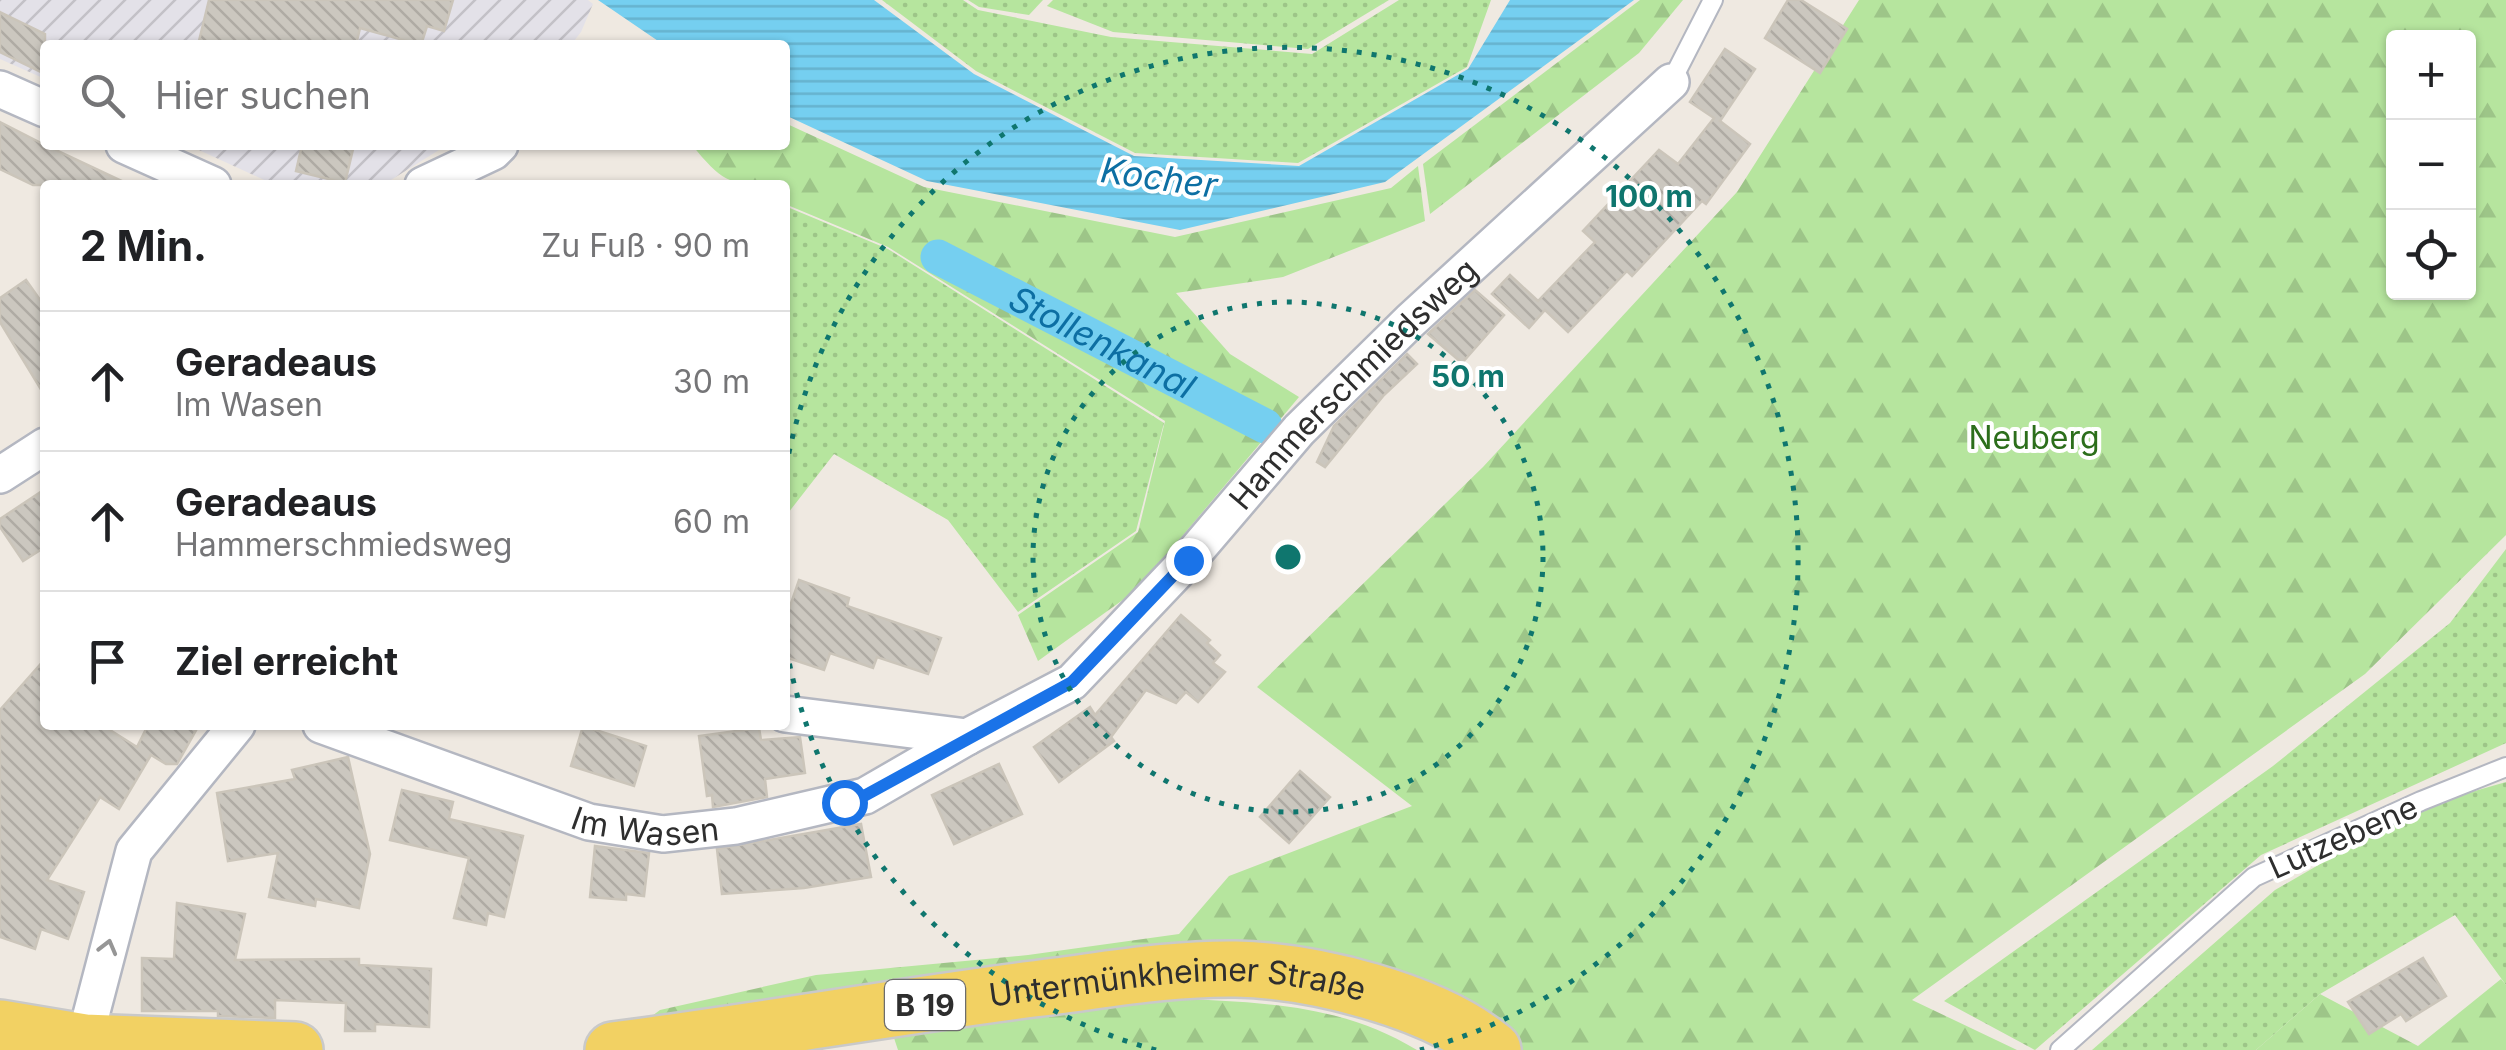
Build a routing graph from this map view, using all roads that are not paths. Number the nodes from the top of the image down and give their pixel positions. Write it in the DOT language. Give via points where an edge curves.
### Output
graph roads {
  1 [pos="1712,0"];
  2 [pos="1672,82"];
  3 [pos="0,89"];
  4 [pos="40,107"];
  5 [pos="135,150"];
  6 [pos="495,150"];
  7 [pos="203,180"];
  8 [pos="434,180"];
  9 [pos="40,449"];
  10 [pos="0,474"];
  11 [pos="790,715"];
  12 [pos="234,730"];
  13 [pos="334,730"];
  14 [pos="967,737"];
  15 [pos="2506,766"];
  16 [pos="0,1028"];
  17 [pos="837,1033"];
  18 [pos="104,1045"];
  19 [pos="295,1050"];
  20 [pos="613,1050"];
  21 [pos="1493,1050"];
  22 [pos="2060,1050"];
  1 -- 2 [label="lane, Hammerschmiedsweg"];
  2 -- 14 [label="street, Hammerschmiedsweg" via="1299,430 1072,682"];
  3 -- 4 [label="street"];
  5 -- 7 [label="street"];
  6 -- 8 [label="street"];
  9 -- 10 [label="street"];
  11 -- 14 [label="street"];
  18 -- 12 [label="street, one-way" via="134,850"];
  13 -- 14 [label="street, Im Wasen" via="589,822 663,834 736,826 864,796"];
  15 -- 22 [label="lane, Lutzebene" via="2254,877"];
  16 -- 18 [label="main road"];
  17 -- 20 [label="main road, Untermünkheimer Straße / B 19"];
  17 -- 21 [label="main road, Untermünkheimer Straße / B 19" via="1141,975 1237,969 1369,990 1423,1009"];
  18 -- 19 [label="main road"];
}
